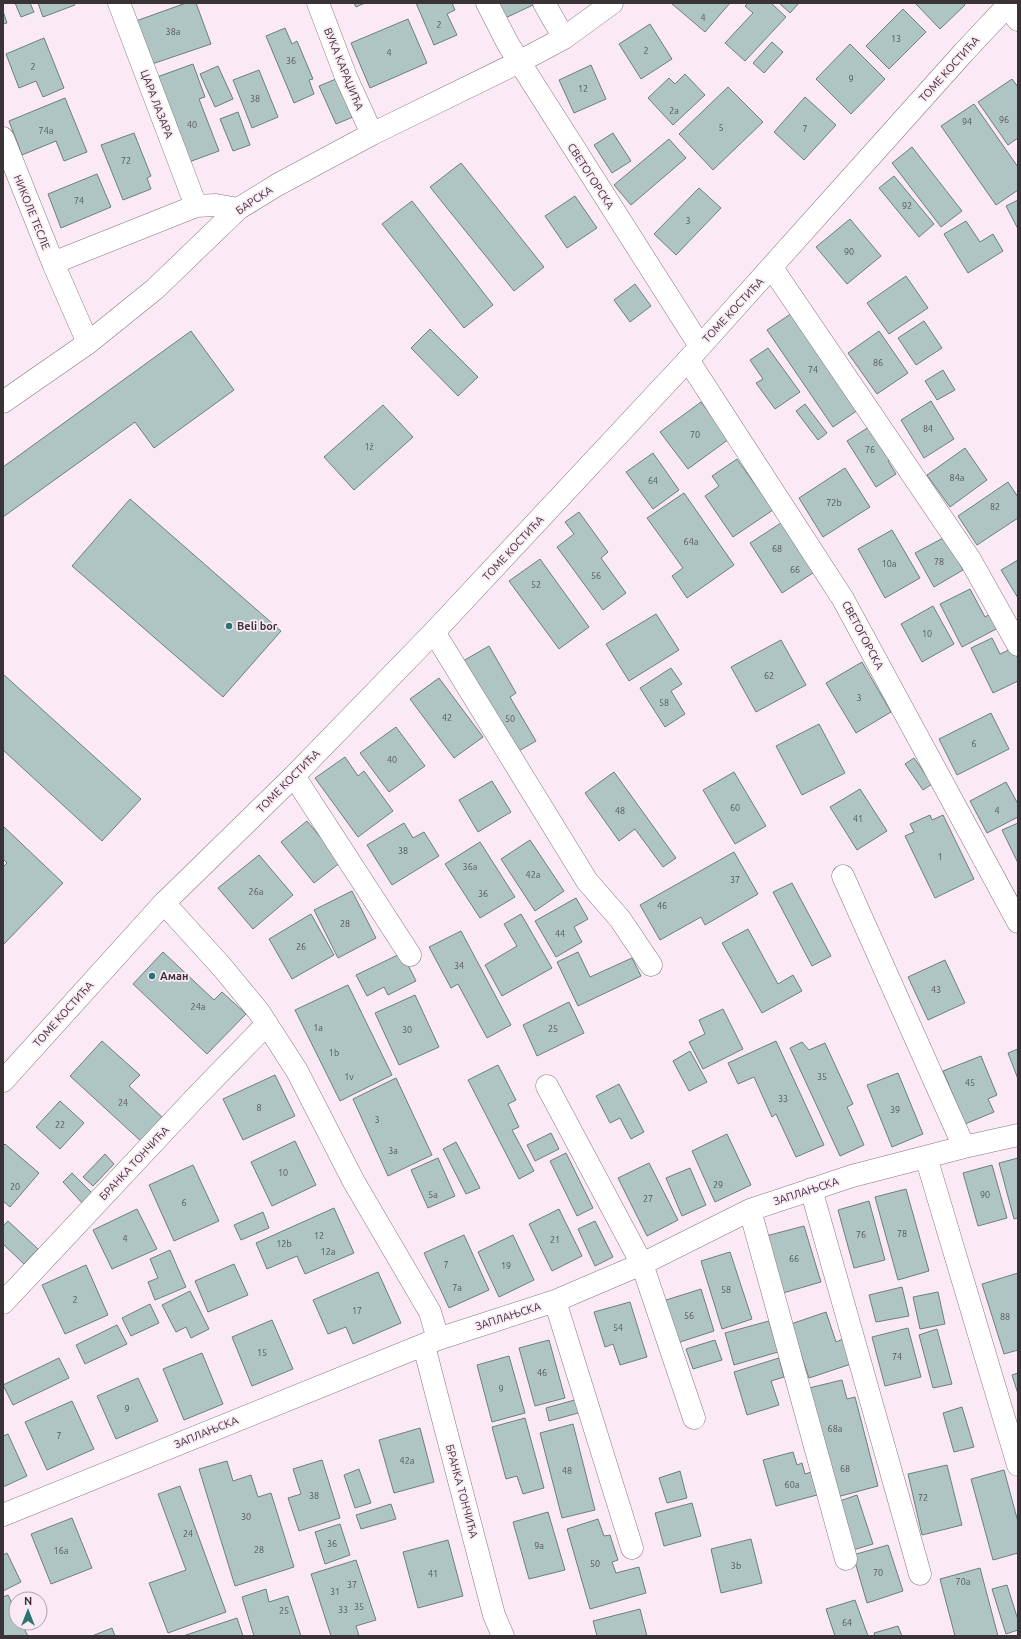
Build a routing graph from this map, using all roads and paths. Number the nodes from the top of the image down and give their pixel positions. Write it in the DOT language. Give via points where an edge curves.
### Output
graph roads {
  1 [pos="119,3"];
  2 [pos="318,3"];
  3 [pos="487,3"];
  4 [pos="544,3"];
  5 [pos="612,3"];
  6 [pos="1012,10"];
  7 [pos="564,38"];
  8 [pos="519,62"];
  9 [pos="372,134"];
  10 [pos="3,138"];
  11 [pos="196,206"];
  12 [pos="238,209"];
  13 [pos="53,263"];
  14 [pos="772,268"];
  15 [pos="88,343"];
  16 [pos="694,353"];
  17 [pos="3,402"];
  18 [pos="434,632"];
  19 [pos="1018,645"];
  20 [pos="294,776"];
  21 [pos="842,876"];
  22 [pos="164,903"];
  23 [pos="1018,922"];
  24 [pos="410,955"];
  25 [pos="651,965"];
  26 [pos="267,1024"];
  27 [pos="3,1081"];
  28 [pos="548,1086"];
  29 [pos="1018,1135"];
  30 [pos="964,1147"];
  31 [pos="926,1157"];
  32 [pos="811,1189"];
  33 [pos="750,1210"];
  34 [pos="642,1264"];
  35 [pos="555,1301"];
  36 [pos="3,1304"];
  37 [pos="431,1342"];
  38 [pos="694,1418"];
  39 [pos="1018,1465"];
  40 [pos="3,1515"];
  41 [pos="632,1548"];
  42 [pos="846,1559"];
  43 [pos="920,1574"];
  44 [pos="503,1636"];
  1 -- 11 [label="street, ЦАРА ЛАЗАРА"];
  2 -- 9 [label="street, ВУКА КАРАЏИЋА" via="346,77"];
  3 -- 8 [label="street, СВЕТОГОРСКА"];
  4 -- 7 [label="street"];
  5 -- 7 [label="street, БАРСКА"];
  6 -- 14 [label="street, ТОМЕ КОСТИЋА" via="964,52"];
  7 -- 8 [label="street, БАРСКА"];
  8 -- 9 [label="street, БАРСКА"];
  8 -- 16 [label="street, СВЕТОГОРСКА"];
  9 -- 12 [label="street, БАРСКА"];
  10 -- 13 [label="street, НИКОЛЕ ТЕСЛЕ"];
  11 -- 12 [label="street"];
  11 -- 13 [label="street"];
  12 -- 15 [label="street, БАРСКА" via="155,289"];
  13 -- 15 [label="street, НИКОЛЕ ТЕСЛЕ"];
  14 -- 16 [label="street, ТОМЕ КОСТИЋА"];
  14 -- 19 [label="street" via="971,561"];
  15 -- 17 [label="street, БАРСКА"];
  16 -- 18 [label="street, ТОМЕ КОСТИЋА"];
  16 -- 23 [label="street, СВЕТОГОРСКА" via="843,599"];
  18 -- 20 [label="street, ТОМЕ КОСТИЋА"];
  18 -- 25 [label="street" via="587,881 620,919"];
  20 -- 22 [label="street, ТОМЕ КОСТИЋА"];
  20 -- 24 [label="street"];
  21 -- 30 [label="street"];
  22 -- 26 [label="street, БРАНКА ТОНЧИЋА" via="222,967"];
  22 -- 27 [label="street, ТОМЕ КОСТИЋА"];
  26 -- 36 [label="street, БРАНКА ТОНЧИЋА"];
  26 -- 37 [label="street, БРАНКА ТОНЧИЋА" via="297,1071 354,1182 430,1312"];
  28 -- 34 [label="street"];
  29 -- 30 [label="street, ЗАПЛАЊСКА"];
  30 -- 31 [label="street, ЗАПЛАЊСКА"];
  31 -- 32 [label="street, ЗАПЛАЊСКА"];
  31 -- 39 [label="street"];
  32 -- 33 [label="street, ЗАПЛАЊСКА"];
  32 -- 43 [label="street"];
  33 -- 34 [label="street, ЗАПЛАЊСКА"];
  33 -- 42 [label="street"];
  34 -- 35 [label="street, ЗАПЛАЊСКА"];
  34 -- 38 [label="street"];
  35 -- 37 [label="street, ЗАПЛАЊСКА"];
  35 -- 41 [label="street"];
  37 -- 40 [label="street, ЗАПЛАЊСКА"];
  37 -- 44 [label="street, БРАНКА ТОНЧИЋА" via="492,1607"];
}
